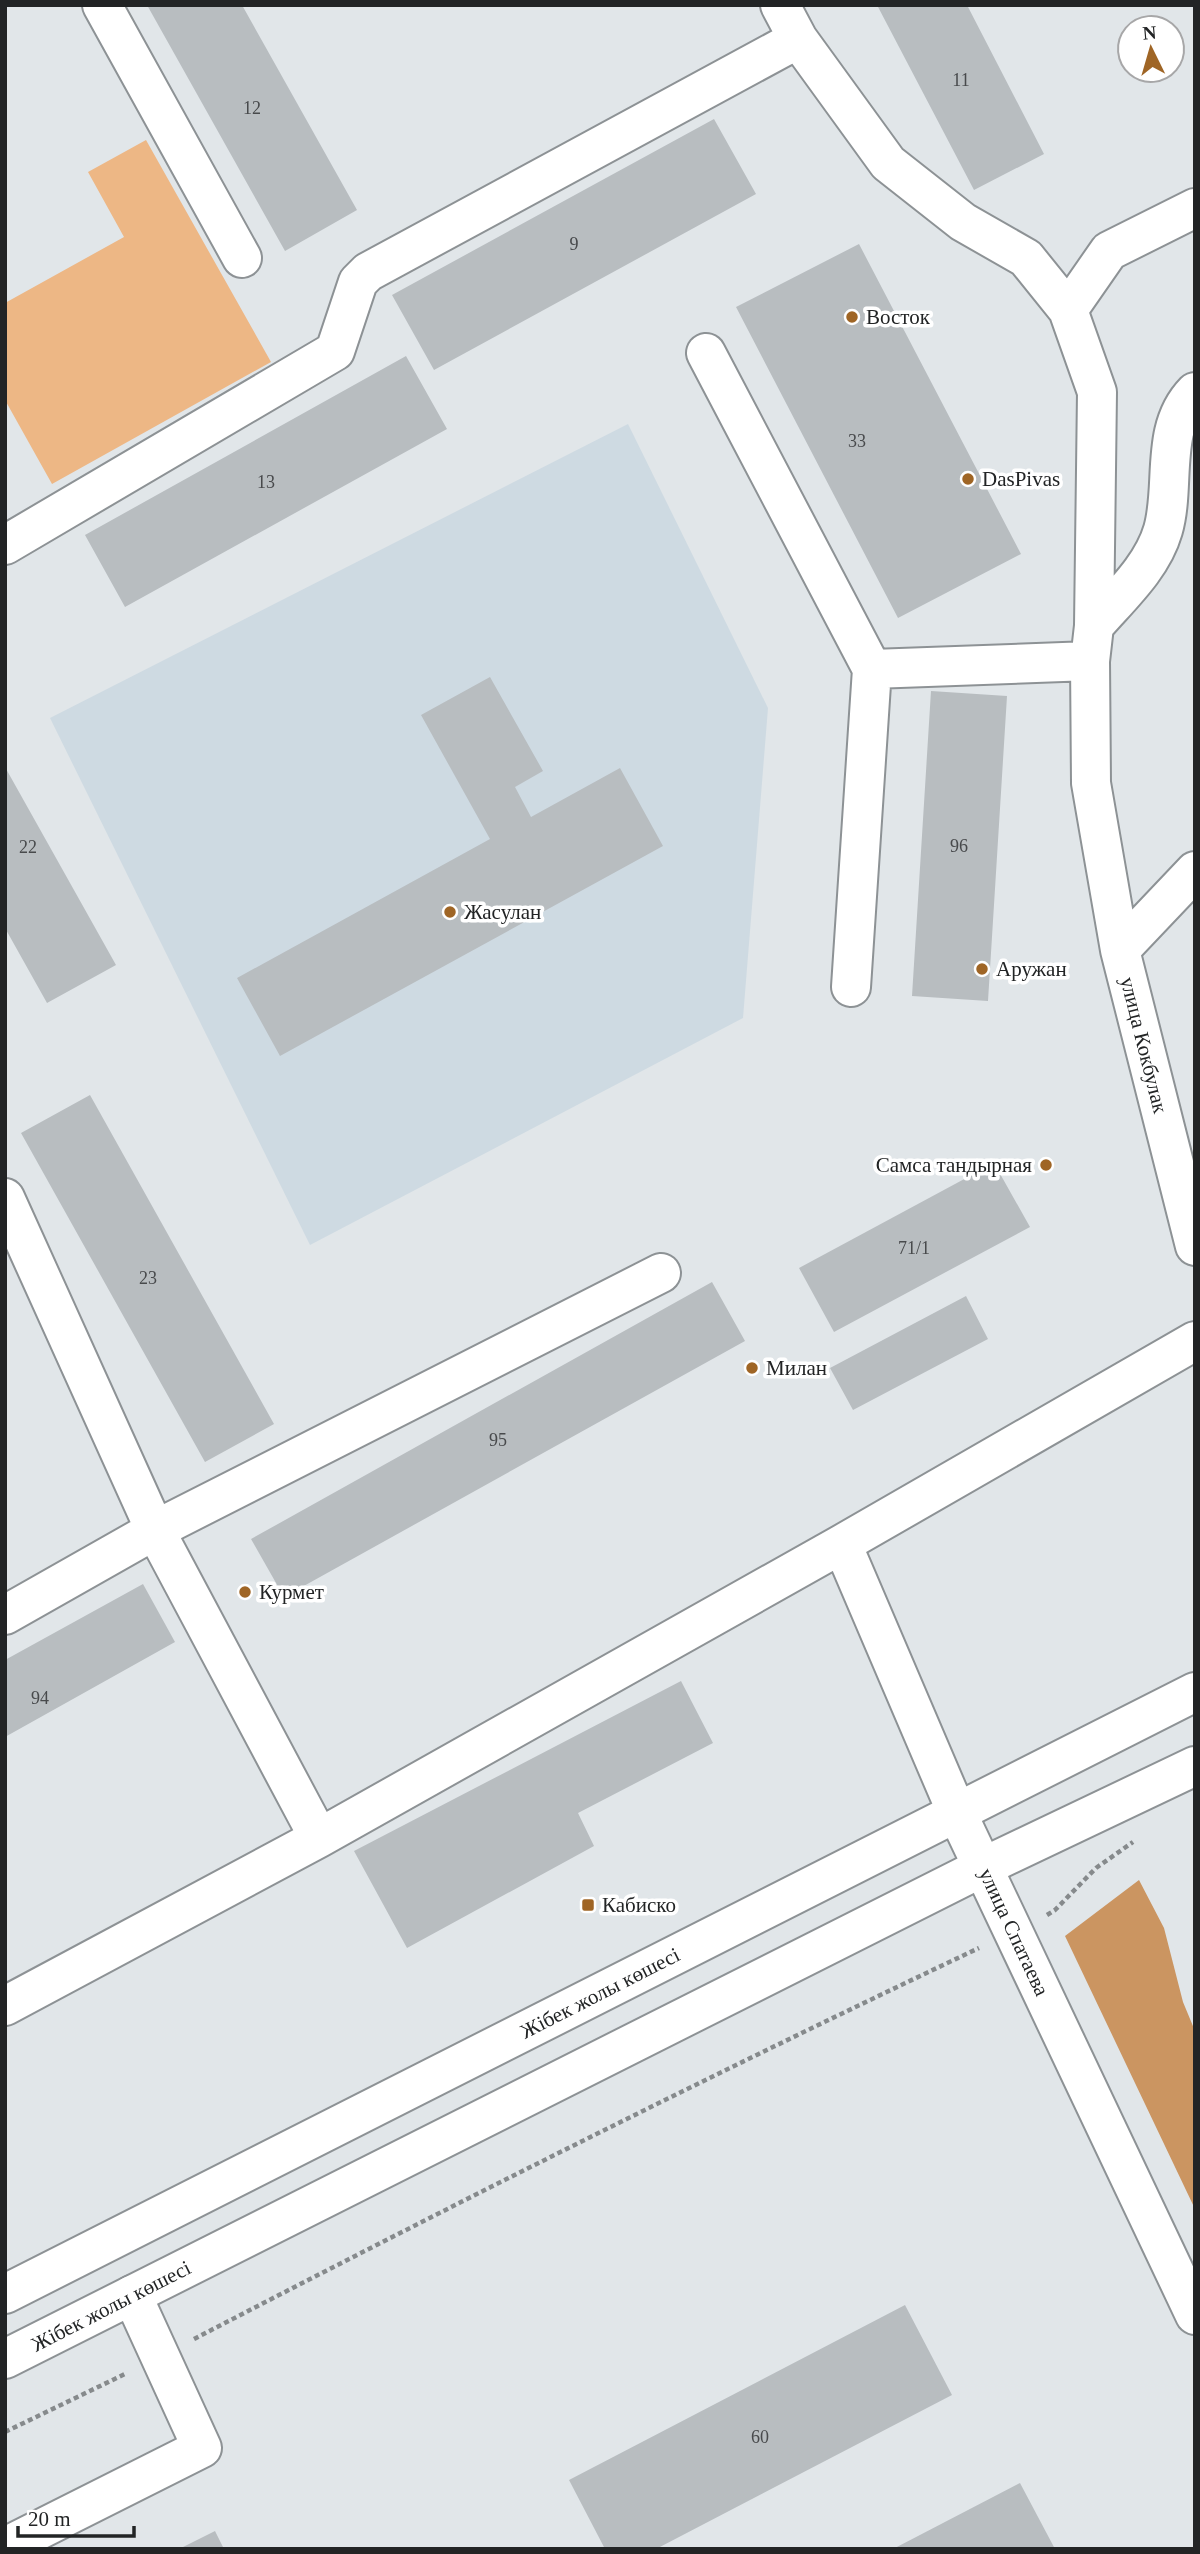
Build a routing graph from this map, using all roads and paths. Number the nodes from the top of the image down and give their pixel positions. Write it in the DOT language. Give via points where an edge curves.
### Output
graph roads {
  1 [pos="102,5"];
  2 [pos="780,5"];
  3 [pos="798,39"];
  4 [pos="1195,208"];
  5 [pos="243,258"];
  6 [pos="1068,310"];
  7 [pos="706,353"];
  8 [pos="1195,391"];
  9 [pos="5,545"];
  10 [pos="1092,644"];
  11 [pos="872,669"];
  12 [pos="1195,871"];
  13 [pos="1120,950"];
  14 [pos="851,987"];
  15 [pos="5,1198"];
  16 [pos="1195,1246"];
  17 [pos="662,1273"];
  18 [pos="1195,1341"];
  19 [pos="155,1530"];
  20 [pos="842,1544"];
  21 [pos="5,1615"];
  22 [pos="1195,1692"];
  23 [pos="1195,1766"];
  24 [pos="957,1813"];
  25 [pos="319,1838"];
  26 [pos="1136,1839"];
  27 [pos="983,1867"];
  28 [pos="1014,1932"];
  29 [pos="5,2006"];
  30 [pos="5,2294"];
  31 [pos="131,2295"];
  32 [pos="1195,2315"];
  33 [pos="160,2357"];
  34 [pos="5,2359"];
  35 [pos="5,2432"];
  36 [pos="5,2547"];
  1 -- 5 [label="main road"];
  2 -- 3 [label="main road"];
  3 -- 6 [label="main road" via="888,163 962,222 1026,258"];
  3 -- 9 [label="main road" via="368,272 358,282 335,351"];
  4 -- 6 [label="main road" via="1109,251"];
  6 -- 10 [label="main road" via="1097,392"];
  7 -- 11 [label="main road"];
  8 -- 10 [label="main road" via="1182,405 1173,432 1163,530 1149,563"];
  10 -- 11 [label="main road"];
  10 -- 13 [label="main road" via="1091,783"];
  11 -- 14 [label="main road"];
  12 -- 13 [label="main road, улица Кокбулак"];
  13 -- 16 [label="main road, улица Кокбулак"];
  15 -- 19 [label="main road"];
  17 -- 19 [label="main road"];
  18 -- 20 [label="main road"];
  19 -- 21 [label="main road"];
  19 -- 25 [label="main road"];
  20 -- 24 [label="main road, улица Спатаева"];
  20 -- 25 [label="main road"];
  22 -- 24 [label="main road, Жібек жолы көшесі"];
  23 -- 27 [label="main road, Жібек жолы көшесі"];
  24 -- 27 [label="main road, улица Спатаева"];
  24 -- 30 [label="main road, Жібек жолы көшесі"];
  25 -- 29 [label="main road"];
  26 -- 28 [label="path" via="1096,1868 1055,1910"];
  27 -- 28 [label="main road, улица Спатаева"];
  27 -- 31 [label="main road, Жібек жолы көшесі"];
  28 -- 32 [label="main road, улица Спатаева"];
  28 -- 33 [label="path" via="352,2257"];
  31 -- 33 [label="main road"];
  31 -- 34 [label="main road, Жібек жолы көшесі"];
  33 -- 35 [label="path"];
  33 -- 36 [label="main road" via="202,2448"];
}
